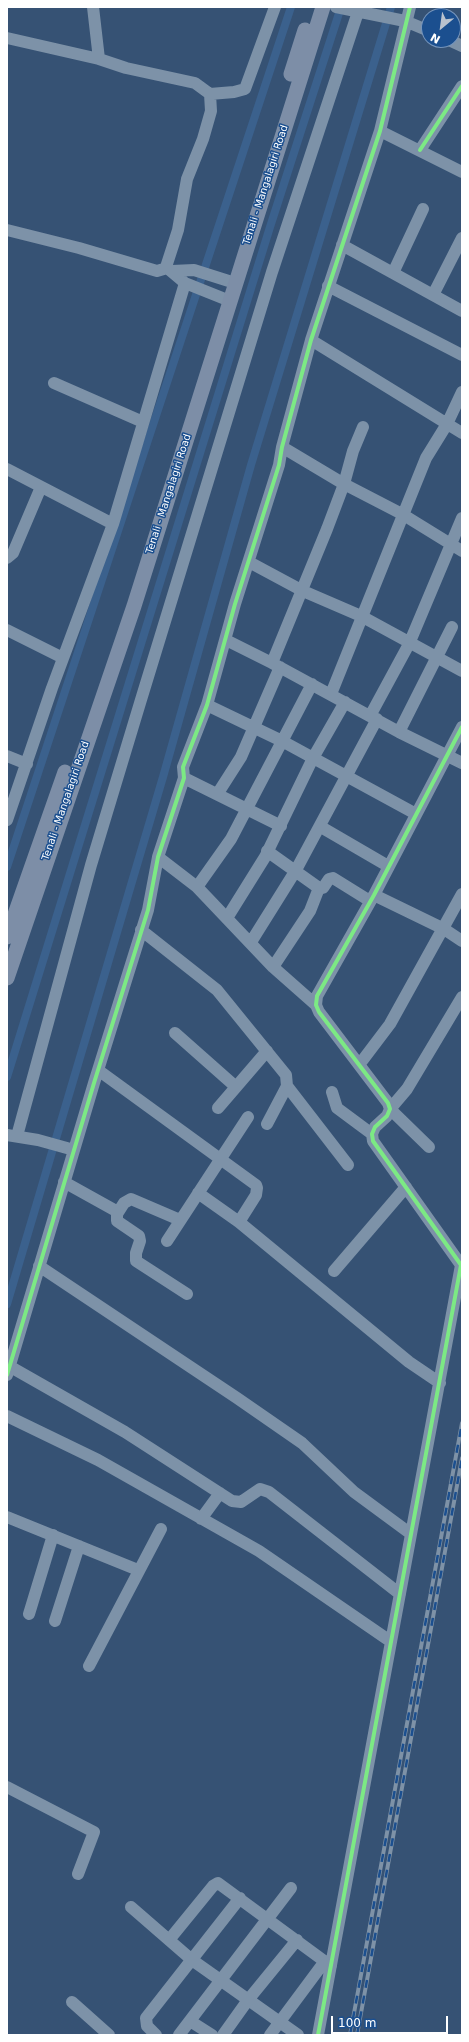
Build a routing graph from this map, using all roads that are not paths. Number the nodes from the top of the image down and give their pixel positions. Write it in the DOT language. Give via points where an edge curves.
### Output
graph roads {
  1 [pos="93,7"];
  2 [pos="275,7"];
  3 [pos="312,7"];
  4 [pos="323,7"];
  5 [pos="410,7"];
  6 [pos="347,9"];
  7 [pos="403,20"];
  8 [pos="421,28"];
  9 [pos="7,38"];
  10 [pos="99,59"];
  11 [pos="462,86"];
  12 [pos="211,97"];
  13 [pos="380,132"];
  14 [pos="420,150"];
  15 [pos="462,172"];
  16 [pos="423,209"];
  17 [pos="7,230"];
  18 [pos="462,238"];
  19 [pos="342,245"];
  20 [pos="169,270"];
  21 [pos="392,273"];
  22 [pos="228,281"];
  23 [pos="187,284"];
  24 [pos="328,286"];
  25 [pos="433,295"];
  26 [pos="223,298"];
  27 [pos="462,311"];
  28 [pos="312,340"];
  29 [pos="462,355"];
  30 [pos="54,383"];
  31 [pos="462,392"];
  32 [pos="143,422"];
  33 [pos="447,424"];
  34 [pos="363,426"];
  35 [pos="462,433"];
  36 [pos="282,447"];
  37 [pos="7,469"];
  38 [pos="344,484"];
  39 [pos="41,487"];
  40 [pos="402,514"];
  41 [pos="462,518"];
  42 [pos="113,524"];
  43 [pos="451,544"];
  44 [pos="462,551"];
  45 [pos="7,558"];
  46 [pos="249,562"];
  47 [pos="303,590"];
  48 [pos="361,616"];
  49 [pos="452,627"];
  50 [pos="7,630"];
  51 [pos="226,640"];
  52 [pos="409,644"];
  53 [pos="63,658"];
  54 [pos="437,658"];
  55 [pos="276,665"];
  56 [pos="462,671"];
  57 [pos="312,684"];
  58 [pos="331,694"];
  59 [pos="345,702"];
  60 [pos="207,705"];
  61 [pos="373,718"];
  62 [pos="254,727"];
  63 [pos="462,727"];
  64 [pos="399,732"];
  65 [pos="282,741"];
  66 [pos="446,755"];
  67 [pos="7,756"];
  68 [pos="313,758"];
  69 [pos="462,763"];
  70 [pos="27,764"];
  71 [pos="347,775"];
  72 [pos="184,778"];
  73 [pos="218,793"];
  74 [pos="247,808"];
  75 [pos="416,814"];
  76 [pos="7,820"];
  77 [pos="281,826"];
  78 [pos="321,827"];
  79 [pos="267,851"];
  80 [pos="158,857"];
  81 [pos="388,866"];
  82 [pos="296,870"];
  83 [pos="197,887"];
  84 [pos="319,888"];
  85 [pos="462,894"];
  86 [pos="372,898"];
  87 [pos="226,918"];
  88 [pos="142,930"];
  89 [pos="444,930"];
  90 [pos="7,937"];
  91 [pos="251,942"];
  92 [pos="462,942"];
  93 [pos="273,967"];
  94 [pos="7,978"];
  95 [pos="462,996"];
  96 [pos="316,1005"];
  97 [pos="175,1033"];
  98 [pos="266,1051"];
  99 [pos="359,1065"];
  100 [pos="98,1070"];
  101 [pos="287,1086"];
  102 [pos="236,1087"];
  103 [pos="332,1092"];
  104 [pos="218,1108"];
  105 [pos="390,1109"];
  106 [pos="248,1117"];
  107 [pos="268,1124"];
  108 [pos="372,1134"];
  109 [pos="12,1136"];
  110 [pos="429,1147"];
  111 [pos="68,1148"];
  112 [pos="220,1159"];
  113 [pos="348,1165"];
  114 [pos="64,1182"];
  115 [pos="406,1187"];
  116 [pos="198,1193"];
  117 [pos="118,1212"];
  118 [pos="180,1220"];
  119 [pos="239,1222"];
  120 [pos="167,1240"];
  121 [pos="40,1266"];
  122 [pos="334,1271"];
  123 [pos="187,1294"];
  124 [pos="458,1299"];
  125 [pos="8,1371"];
  126 [pos="440,1382"];
  127 [pos="7,1416"];
  128 [pos="220,1493"];
  129 [pos="7,1517"];
  130 [pos="201,1519"];
  131 [pos="161,1529"];
  132 [pos="411,1534"];
  133 [pos="53,1536"];
  134 [pos="79,1546"];
  135 [pos="138,1570"];
  136 [pos="400,1594"];
  137 [pos="29,1614"];
  138 [pos="55,1621"];
  139 [pos="390,1641"];
  140 [pos="89,1666"];
  141 [pos="7,1788"];
  142 [pos="78,1874"];
  143 [pos="290,1888"];
  144 [pos="240,1898"];
  145 [pos="131,1907"];
  146 [pos="268,1918"];
  147 [pos="169,1940"];
  148 [pos="296,1940"];
  149 [pos="192,1960"];
  150 [pos="328,1963"];
  151 [pos="221,1980"];
  152 [pos="248,2000"];
  153 [pos="72,2002"];
  154 [pos="190,2021"];
  155 [pos="280,2022"];
  156 [pos="109,2035"];
  157 [pos="156,2035"];
  158 [pos="179,2035"];
  159 [pos="212,2035"];
  160 [pos="223,2035"];
  161 [pos="270,2035"];
  162 [pos="298,2035"];
  163 [pos="318,2035"];
  1 -- 10 [label="street"];
  2 -- 12 [label="street" via="245,89"];
  3 -- 22 [label="main road, Tenali - Mangalagiri Road"];
  4 -- 22 [label="main road, Tenali - Mangalagiri Road"];
  5 -- 7 [label="street"];
  6 -- 7 [label="street"];
  6 -- 109 [label="street" via="277,257 91,865"];
  7 -- 8 [label="street"];
  7 -- 13 [label="street"];
  9 -- 10 [label="street"];
  10 -- 12 [label="street" via="126,68 196,83"];
  11 -- 14 [label="street"];
  12 -- 20 [label="street" via="211,112 187,179"];
  13 -- 14 [label="street"];
  13 -- 19 [label="street"];
  14 -- 15 [label="street"];
  16 -- 21 [label="street"];
  17 -- 20 [label="street" via="157,271"];
  18 -- 25 [label="street"];
  19 -- 21 [label="street"];
  19 -- 24 [label="street"];
  20 -- 22 [label="street" via="194,270"];
  20 -- 23 [label="street"];
  21 -- 25 [label="street"];
  22 -- 26 [label="main road, Tenali - Mangalagiri Road"];
  23 -- 26 [label="street"];
  23 -- 32 [label="street"];
  24 -- 28 [label="street"];
  24 -- 29 [label="street"];
  25 -- 27 [label="street"];
  26 -- 90 [label="main road, Tenali - Mangalagiri Road" via="113,636"];
  26 -- 94 [label="main road, Tenali - Mangalagiri Road" via="134,606"];
  28 -- 33 [label="street"];
  28 -- 36 [label="street"];
  30 -- 32 [label="street"];
  31 -- 33 [label="street"];
  32 -- 42 [label="street"];
  33 -- 35 [label="street"];
  33 -- 40 [label="street" via="426,458"];
  34 -- 38 [label="street"];
  36 -- 38 [label="street"];
  36 -- 46 [label="street" via="279,465"];
  37 -- 39 [label="street"];
  38 -- 40 [label="street"];
  38 -- 47 [label="street"];
  39 -- 42 [label="street"];
  39 -- 45 [label="street" via="13,553"];
  40 -- 43 [label="street"];
  40 -- 48 [label="street"];
  41 -- 43 [label="street"];
  42 -- 53 [label="street"];
  43 -- 44 [label="street"];
  43 -- 52 [label="street"];
  46 -- 47 [label="street"];
  46 -- 51 [label="street"];
  47 -- 48 [label="street"];
  47 -- 55 [label="street"];
  48 -- 52 [label="street"];
  48 -- 58 [label="street"];
  49 -- 54 [label="street"];
  50 -- 53 [label="street"];
  51 -- 55 [label="street"];
  51 -- 60 [label="street"];
  52 -- 54 [label="street"];
  52 -- 61 [label="street"];
  53 -- 70 [label="street"];
  54 -- 56 [label="street"];
  54 -- 64 [label="street"];
  55 -- 57 [label="street"];
  55 -- 62 [label="street"];
  57 -- 58 [label="street"];
  57 -- 65 [label="street"];
  58 -- 59 [label="street"];
  59 -- 61 [label="street"];
  59 -- 68 [label="street"];
  60 -- 62 [label="street"];
  60 -- 72 [label="street" via="183,767"];
  61 -- 64 [label="street"];
  61 -- 71 [label="street"];
  62 -- 65 [label="street"];
  62 -- 73 [label="street" via="241,758"];
  63 -- 66 [label="street"];
  64 -- 66 [label="street"];
  65 -- 68 [label="street"];
  65 -- 74 [label="street"];
  66 -- 69 [label="street"];
  66 -- 75 [label="street"];
  67 -- 70 [label="street"];
  68 -- 71 [label="street"];
  68 -- 77 [label="street"];
  70 -- 76 [label="street"];
  71 -- 75 [label="street"];
  71 -- 78 [label="street"];
  72 -- 73 [label="street"];
  72 -- 80 [label="street"];
  73 -- 74 [label="street"];
  74 -- 77 [label="street"];
  74 -- 83 [label="street" via="231,839"];
  75 -- 81 [label="street"];
  77 -- 79 [label="street"];
  78 -- 81 [label="street"];
  78 -- 82 [label="street"];
  79 -- 82 [label="street"];
  79 -- 87 [label="street"];
  80 -- 83 [label="street"];
  80 -- 88 [label="street"];
  81 -- 86 [label="street"];
  82 -- 84 [label="street"];
  82 -- 91 [label="street"];
  83 -- 87 [label="street"];
  84 -- 86 [label="street" via="333,878"];
  84 -- 93 [label="street" via="310,911"];
  85 -- 89 [label="street"];
  86 -- 89 [label="street"];
  86 -- 96 [label="street" via="318,996"];
  87 -- 91 [label="street"];
  88 -- 98 [label="street" via="217,990"];
  88 -- 100 [label="street"];
  89 -- 92 [label="street"];
  89 -- 99 [label="street" via="390,1024"];
  91 -- 93 [label="street"];
  93 -- 96 [label="street"];
  95 -- 105 [label="street" via="406,1089"];
  96 -- 99 [label="street"];
  97 -- 102 [label="street"];
  98 -- 101 [label="street" via="286,1075"];
  98 -- 102 [label="street"];
  99 -- 105 [label="street"];
  100 -- 111 [label="street"];
  100 -- 112 [label="street"];
  101 -- 107 [label="street"];
  101 -- 113 [label="street"];
  102 -- 104 [label="street"];
  103 -- 108 [label="street" via="337,1108"];
  105 -- 108 [label="street"];
  105 -- 110 [label="street"];
  106 -- 112 [label="street"];
  108 -- 115 [label="street" via="373,1141"];
  109 -- 111 [label="street"];
  111 -- 114 [label="street"];
  112 -- 116 [label="street"];
  112 -- 119 [label="street" via="257,1188 256,1195"];
  114 -- 117 [label="street"];
  114 -- 121 [label="street"];
  115 -- 122 [label="street"];
  115 -- 124 [label="street" via="461,1265"];
  116 -- 118 [label="street"];
  116 -- 119 [label="street"];
  117 -- 118 [label="street" via="126,1201 131,1199"];
  117 -- 123 [label="street" via="118,1221 139,1236 136,1261"];
  118 -- 120 [label="street"];
  119 -- 126 [label="street" via="409,1362"];
  121 -- 125 [label="street"];
  121 -- 132 [label="street" via="302,1443 358,1495"];
  124 -- 126 [label="street"];
  125 -- 128 [label="street" via="125,1432"];
  126 -- 132 [label="street"];
  127 -- 130 [label="street" via="98,1460"];
  128 -- 130 [label="street"];
  128 -- 136 [label="street" via="237,1503 260,1489 265,1490"];
  129 -- 133 [label="street"];
  130 -- 139 [label="street" via="265,1555"];
  131 -- 135 [label="street"];
  132 -- 136 [label="street"];
  133 -- 134 [label="street"];
  133 -- 137 [label="street"];
  134 -- 135 [label="street"];
  134 -- 138 [label="street"];
  135 -- 140 [label="street"];
  136 -- 139 [label="street"];
  139 -- 150 [label="street"];
  141 -- 142 [label="street" via="94,1832"];
  143 -- 146 [label="street"];
  144 -- 146 [label="street"];
  144 -- 147 [label="street" via="221,1884 215,1884"];
  144 -- 149 [label="street"];
  145 -- 147 [label="street"];
  146 -- 148 [label="street"];
  146 -- 151 [label="street"];
  147 -- 149 [label="street"];
  148 -- 150 [label="street"];
  148 -- 152 [label="street"];
  149 -- 151 [label="street"];
  149 -- 157 [label="street" via="146,2018 147,2026"];
  150 -- 155 [label="street"];
  150 -- 163 [label="street"];
  151 -- 152 [label="street"];
  151 -- 154 [label="street"];
  152 -- 155 [label="street"];
  152 -- 160 [label="street"];
  153 -- 156 [label="street"];
  154 -- 158 [label="street"];
  154 -- 159 [label="street"];
  155 -- 161 [label="street"];
  155 -- 162 [label="street"];
}
